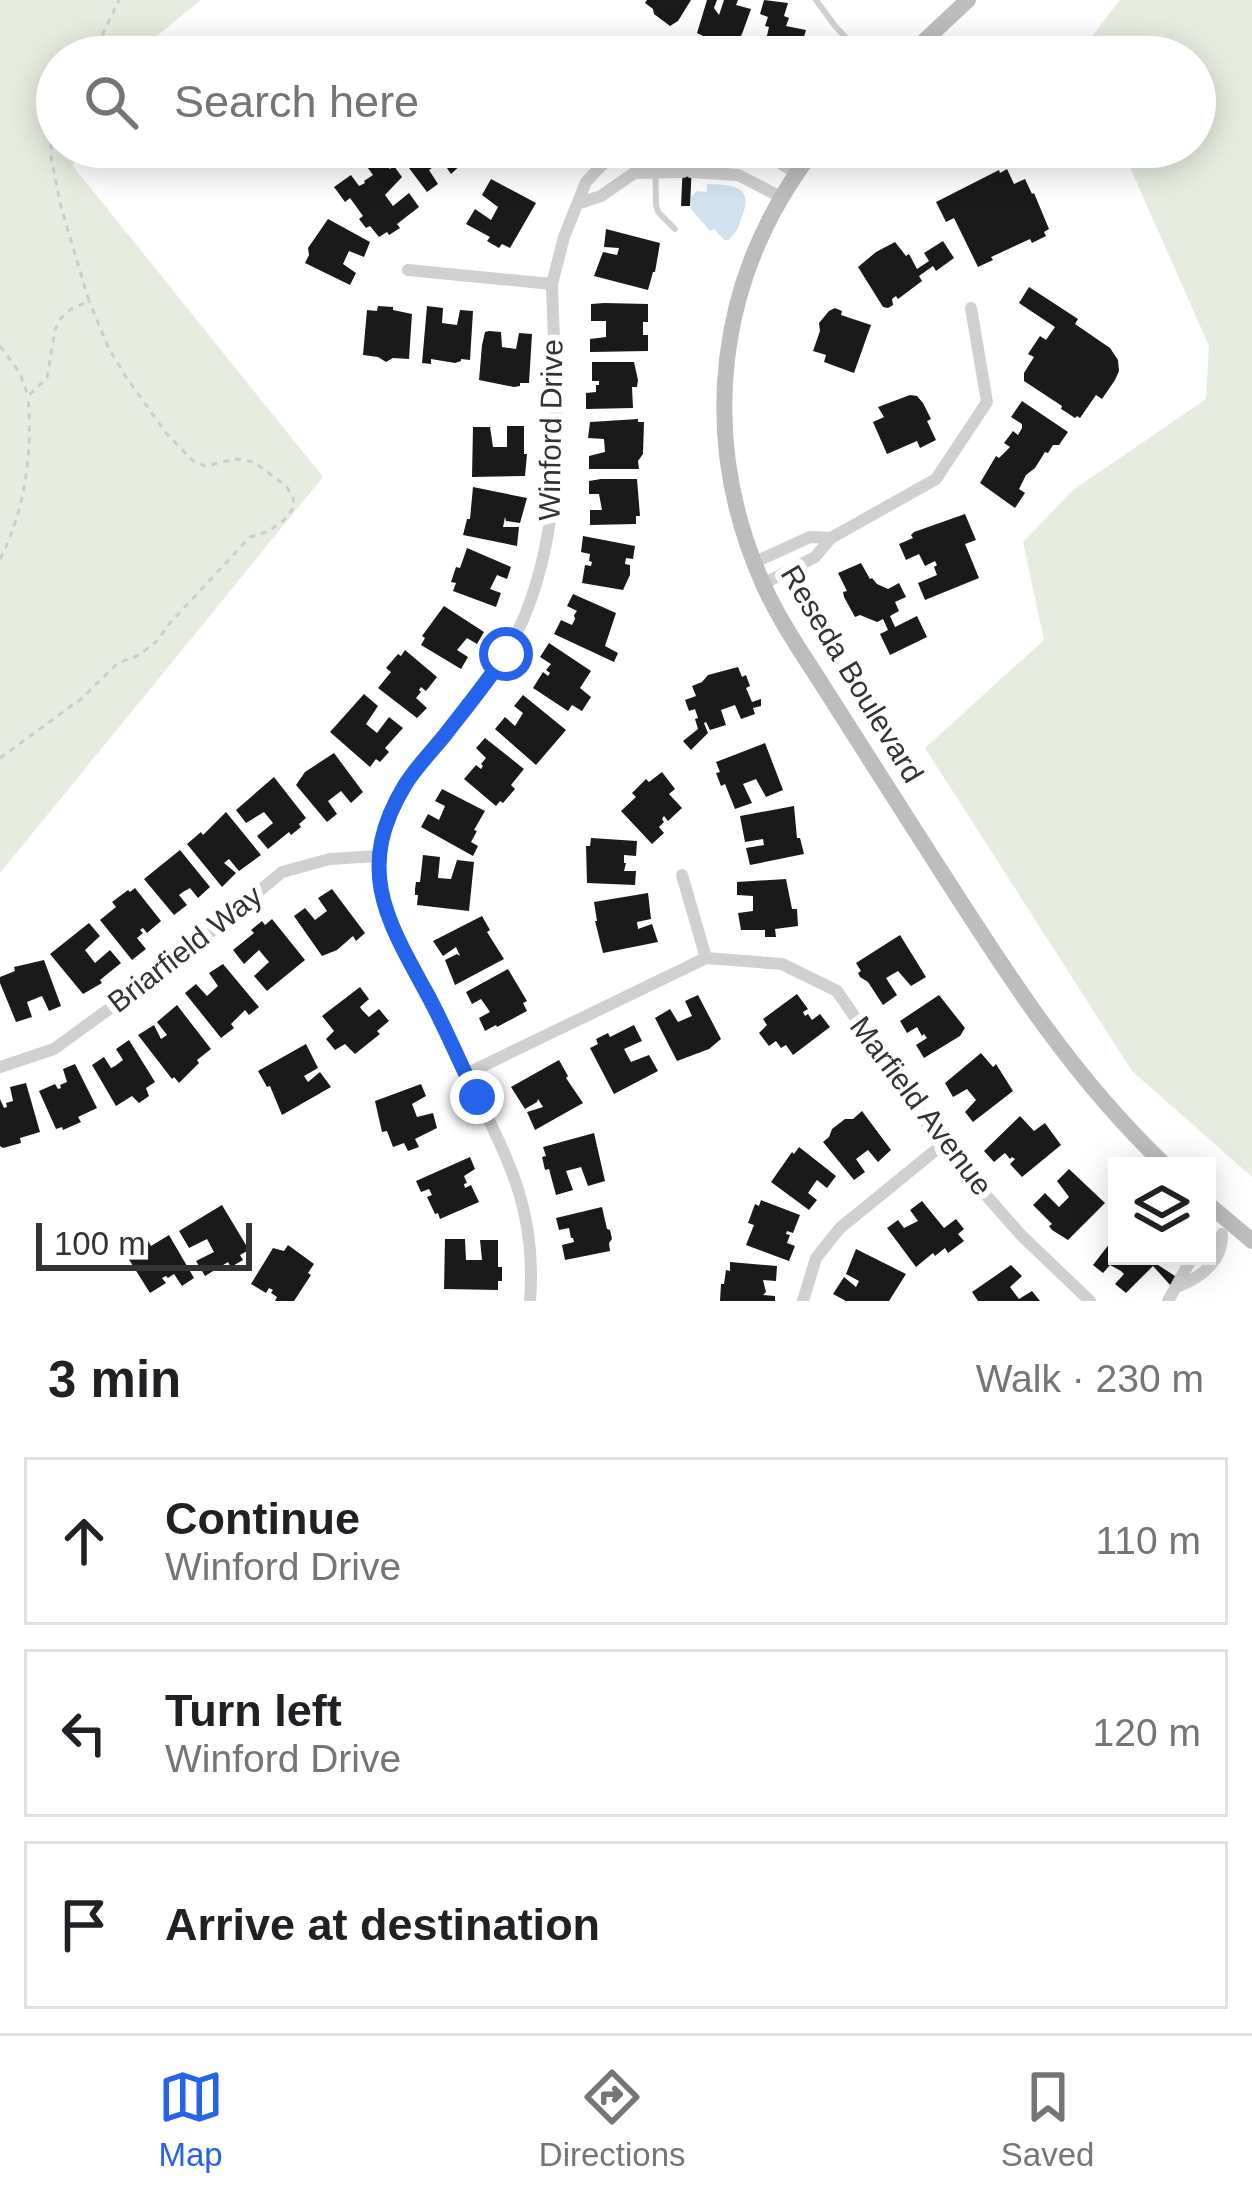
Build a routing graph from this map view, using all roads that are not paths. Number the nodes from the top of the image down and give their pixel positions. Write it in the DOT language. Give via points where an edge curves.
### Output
graph roads {
  1 [pos="816,0"];
  2 [pos="968,0"];
  3 [pos="844,36"];
  4 [pos="929,36"];
  5 [pos="599,168"];
  6 [pos="633,168"];
  7 [pos="726,168"];
  8 [pos="788,168"];
  9 [pos="800,168"];
  10 [pos="655,171"];
  11 [pos="634,173"];
  12 [pos="726,173"];
  13 [pos="796,173"];
  14 [pos="782,197"];
  15 [pos="580,203"];
  16 [pos="675,229"];
  17 [pos="408,270"];
  18 [pos="552,284"];
  19 [pos="971,308"];
  20 [pos="831,538"];
  21 [pos="754,562"];
  22 [pos="763,584"];
  23 [pos="378,856"];
  24 [pos="682,874"];
  25 [pos="706,958"];
  26 [pos="0,1067"];
  27 [pos="466,1074"];
  28 [pos="942,1145"];
  29 [pos="1157,1157"];
  30 [pos="1216,1215"];
  31 [pos="1226,1229"];
  32 [pos="1216,1235"];
  33 [pos="1252,1241"];
  34 [pos="1187,1265"];
  35 [pos="1178,1286"];
  36 [pos="530,1301"];
  37 [pos="803,1301"];
  38 [pos="1090,1301"];
  39 [pos="1168,1301"];
  1 -- 3 [label="lane"];
  2 -- 4 [label="main road"];
  5 -- 15 [label="street, Winford Drive"];
  6 -- 11 [label="lane"];
  7 -- 12 [label="lane"];
  8 -- 13 [label="street"];
  9 -- 13 [label="main road, Reseda Boulevard"];
  10 -- 11 [label="street"];
  10 -- 12 [label="street"];
  10 -- 16 [label="lane" via="658,212"];
  11 -- 15 [label="street"];
  12 -- 14 [label="street"];
  13 -- 14 [label="main road, Reseda Boulevard"];
  14 -- 21 [label="main road, Reseda Boulevard" via="748,268 725,369 729,478"];
  15 -- 18 [label="street, Winford Drive"];
  17 -- 18 [label="street"];
  18 -- 23 [label="street, Winford Drive" via="556,483 539,574 506,654 407,781"];
  19 -- 20 [label="street" via="986,402 936,479"];
  20 -- 21 [label="street" via="810,537"];
  20 -- 22 [label="street" via="815,557"];
  21 -- 22 [label="main road, Reseda Boulevard"];
  22 -- 29 [label="main road, Reseda Boulevard" via="1021,994 1082,1077"];
  23 -- 26 [label="street, Briarfield Way" via="282,872 54,1049"];
  23 -- 27 [label="street, Winford Drive" via="386,915"];
  24 -- 25 [label="street"];
  25 -- 27 [label="street"];
  25 -- 28 [label="street, Marfield Avenue" via="782,964 837,992"];
  27 -- 36 [label="street, Winford Drive" via="523,1199"];
  28 -- 37 [label="street" via="840,1228 816,1258"];
  28 -- 38 [label="street, Marfield Avenue"];
  30 -- 31 [label="main road"];
  31 -- 32 [label="street"];
  31 -- 33 [label="main road"];
  31 -- 35 [label="street" via="1206,1270"];
  34 -- 35 [label="street"];
  35 -- 39 [label="street"];
}
